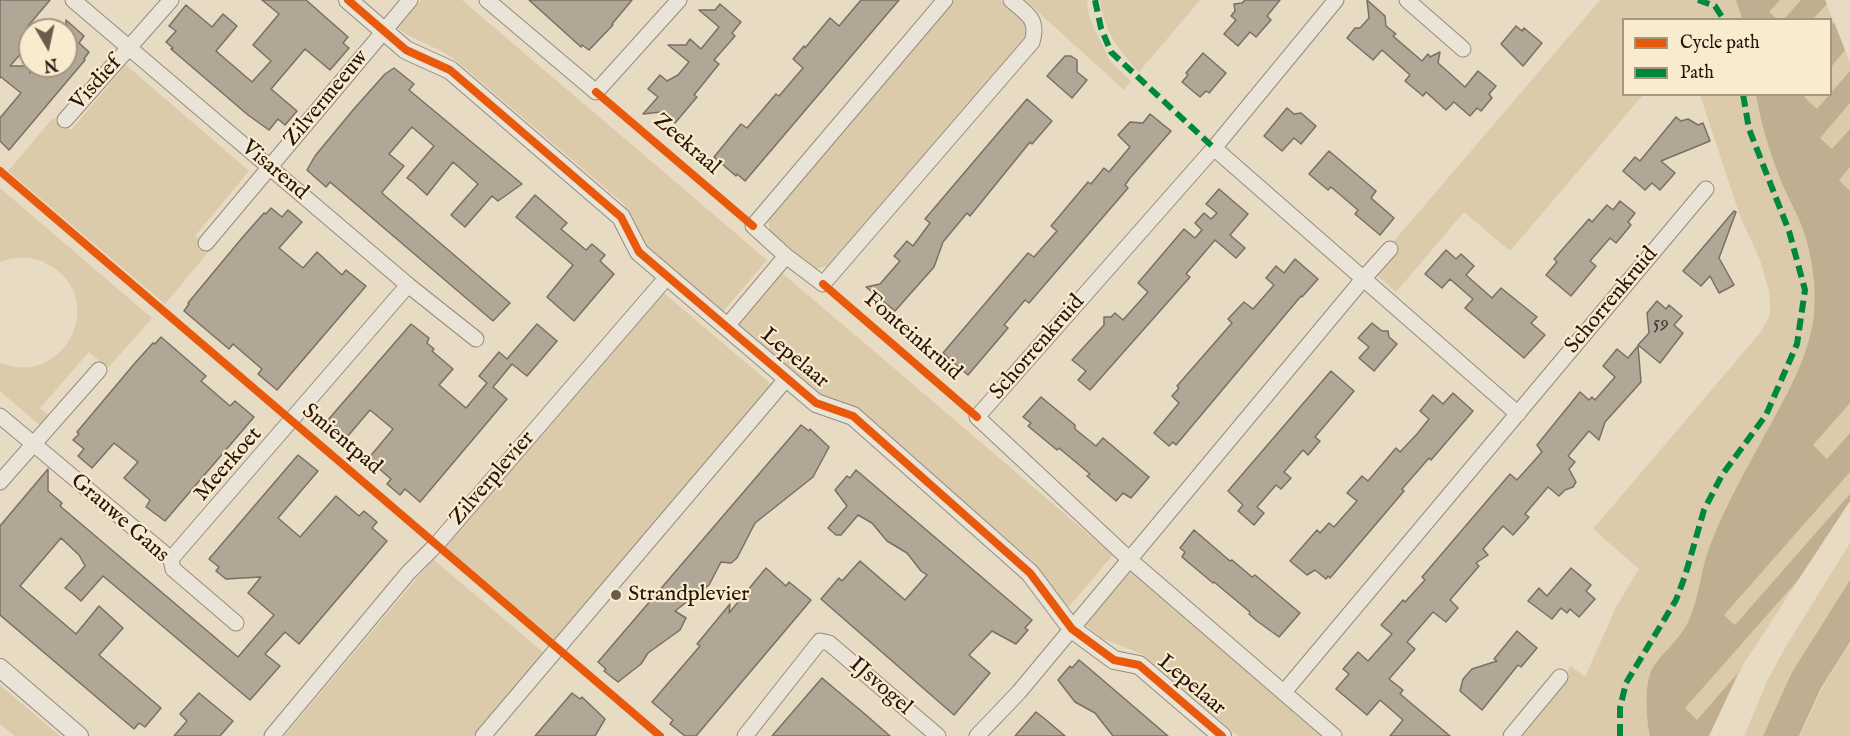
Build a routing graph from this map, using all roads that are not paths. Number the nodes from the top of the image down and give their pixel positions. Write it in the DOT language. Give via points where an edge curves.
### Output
graph roads {
  1 [pos="73,0"];
  2 [pos="171,0"];
  3 [pos="348,0"];
  4 [pos="410,0"];
  5 [pos="487,0"];
  6 [pos="679,0"];
  7 [pos="945,0"];
  8 [pos="1011,0"];
  9 [pos="1336,0"];
  10 [pos="1407,0"];
  11 [pos="384,31"];
  12 [pos="129,48"];
  13 [pos="1463,49"];
  14 [pos="65,120"];
  15 [pos="1214,148"];
  16 [pos="269,166"];
  17 [pos="1706,189"];
  18 [pos="206,243"];
  19 [pos="1390,249"];
  20 [pos="786,256"];
  21 [pos="668,277"];
  22 [pos="1364,278"];
  23 [pos="408,285"];
  24 [pos="727,326"];
  25 [pos="476,339"];
  26 [pos="99,370"];
  27 [pos="787,378"];
  28 [pos="1518,414"];
  29 [pos="0,416"];
  30 [pos="33,444"];
  31 [pos="0,482"];
  32 [pos="171,559"];
  33 [pos="1130,560"];
  34 [pos="236,623"];
  35 [pos="1072,629"];
  36 [pos="0,668"];
  37 [pos="1560,677"];
  38 [pos="1284,693"];
  39 [pos="79,736"];
  40 [pos="272,736"];
  41 [pos="483,736"];
  42 [pos="744,736"];
  43 [pos="938,736"];
  44 [pos="977,736"];
  45 [pos="1222,736"];
  46 [pos="1334,736"];
  47 [pos="1511,736"];
  1 -- 12 [label="street, Visarend"];
  2 -- 12 [label="street, Visdief"];
  3 -- 11 [label="street, Lepelaar"];
  4 -- 11 [label="street"];
  5 -- 6 [label="street" via="596,92"];
  7 -- 20 [label="street" via="753,226"];
  8 -- 20 [label="street" via="1032,19 1032,42 823,284"];
  9 -- 15 [label="street, Schorrenkruid"];
  10 -- 13 [label="street"];
  11 -- 16 [label="street, Zilvermeeuw"];
  11 -- 21 [label="street, Lepelaar" via="406,50 450,70 621,217 639,252"];
  12 -- 14 [label="street, Visdief"];
  12 -- 16 [label="street, Visarend"];
  15 -- 22 [label="street"];
  15 -- 33 [label="street, Schorrenkruid" via="977,417"];
  16 -- 18 [label="street"];
  16 -- 23 [label="street, Visarend"];
  17 -- 28 [label="street, Schorrenkruid"];
  19 -- 22 [label="street"];
  20 -- 24 [label="street"];
  21 -- 24 [label="street, Lepelaar"];
  21 -- 40 [label="street, Zilverplevier" via="408,573"];
  22 -- 28 [label="street"];
  22 -- 33 [label="street"];
  23 -- 25 [label="street, Visarend"];
  23 -- 32 [label="street, Meerkoet"];
  24 -- 27 [label="street, Lepelaar"];
  26 -- 30 [label="street"];
  27 -- 35 [label="street, Lepelaar" via="816,404 853,416 1030,573"];
  27 -- 41 [label="street"];
  28 -- 38 [label="street, Schorrenkruid"];
  29 -- 30 [label="street, Grauwe Gans"];
  30 -- 31 [label="street"];
  30 -- 32 [label="street, Grauwe Gans"];
  32 -- 34 [label="street, Grauwe Gans" via="173,569"];
  33 -- 35 [label="street"];
  33 -- 38 [label="street, Schorrenkruid"];
  35 -- 44 [label="street"];
  35 -- 45 [label="street, Lepelaar" via="1114,660 1139,665"];
  36 -- 39 [label="street"];
  37 -- 47 [label="street"];
  38 -- 46 [label="street, Schorrenkruid"];
  42 -- 43 [label="street, IJsvogel" via="820,641 829,643"];
}
